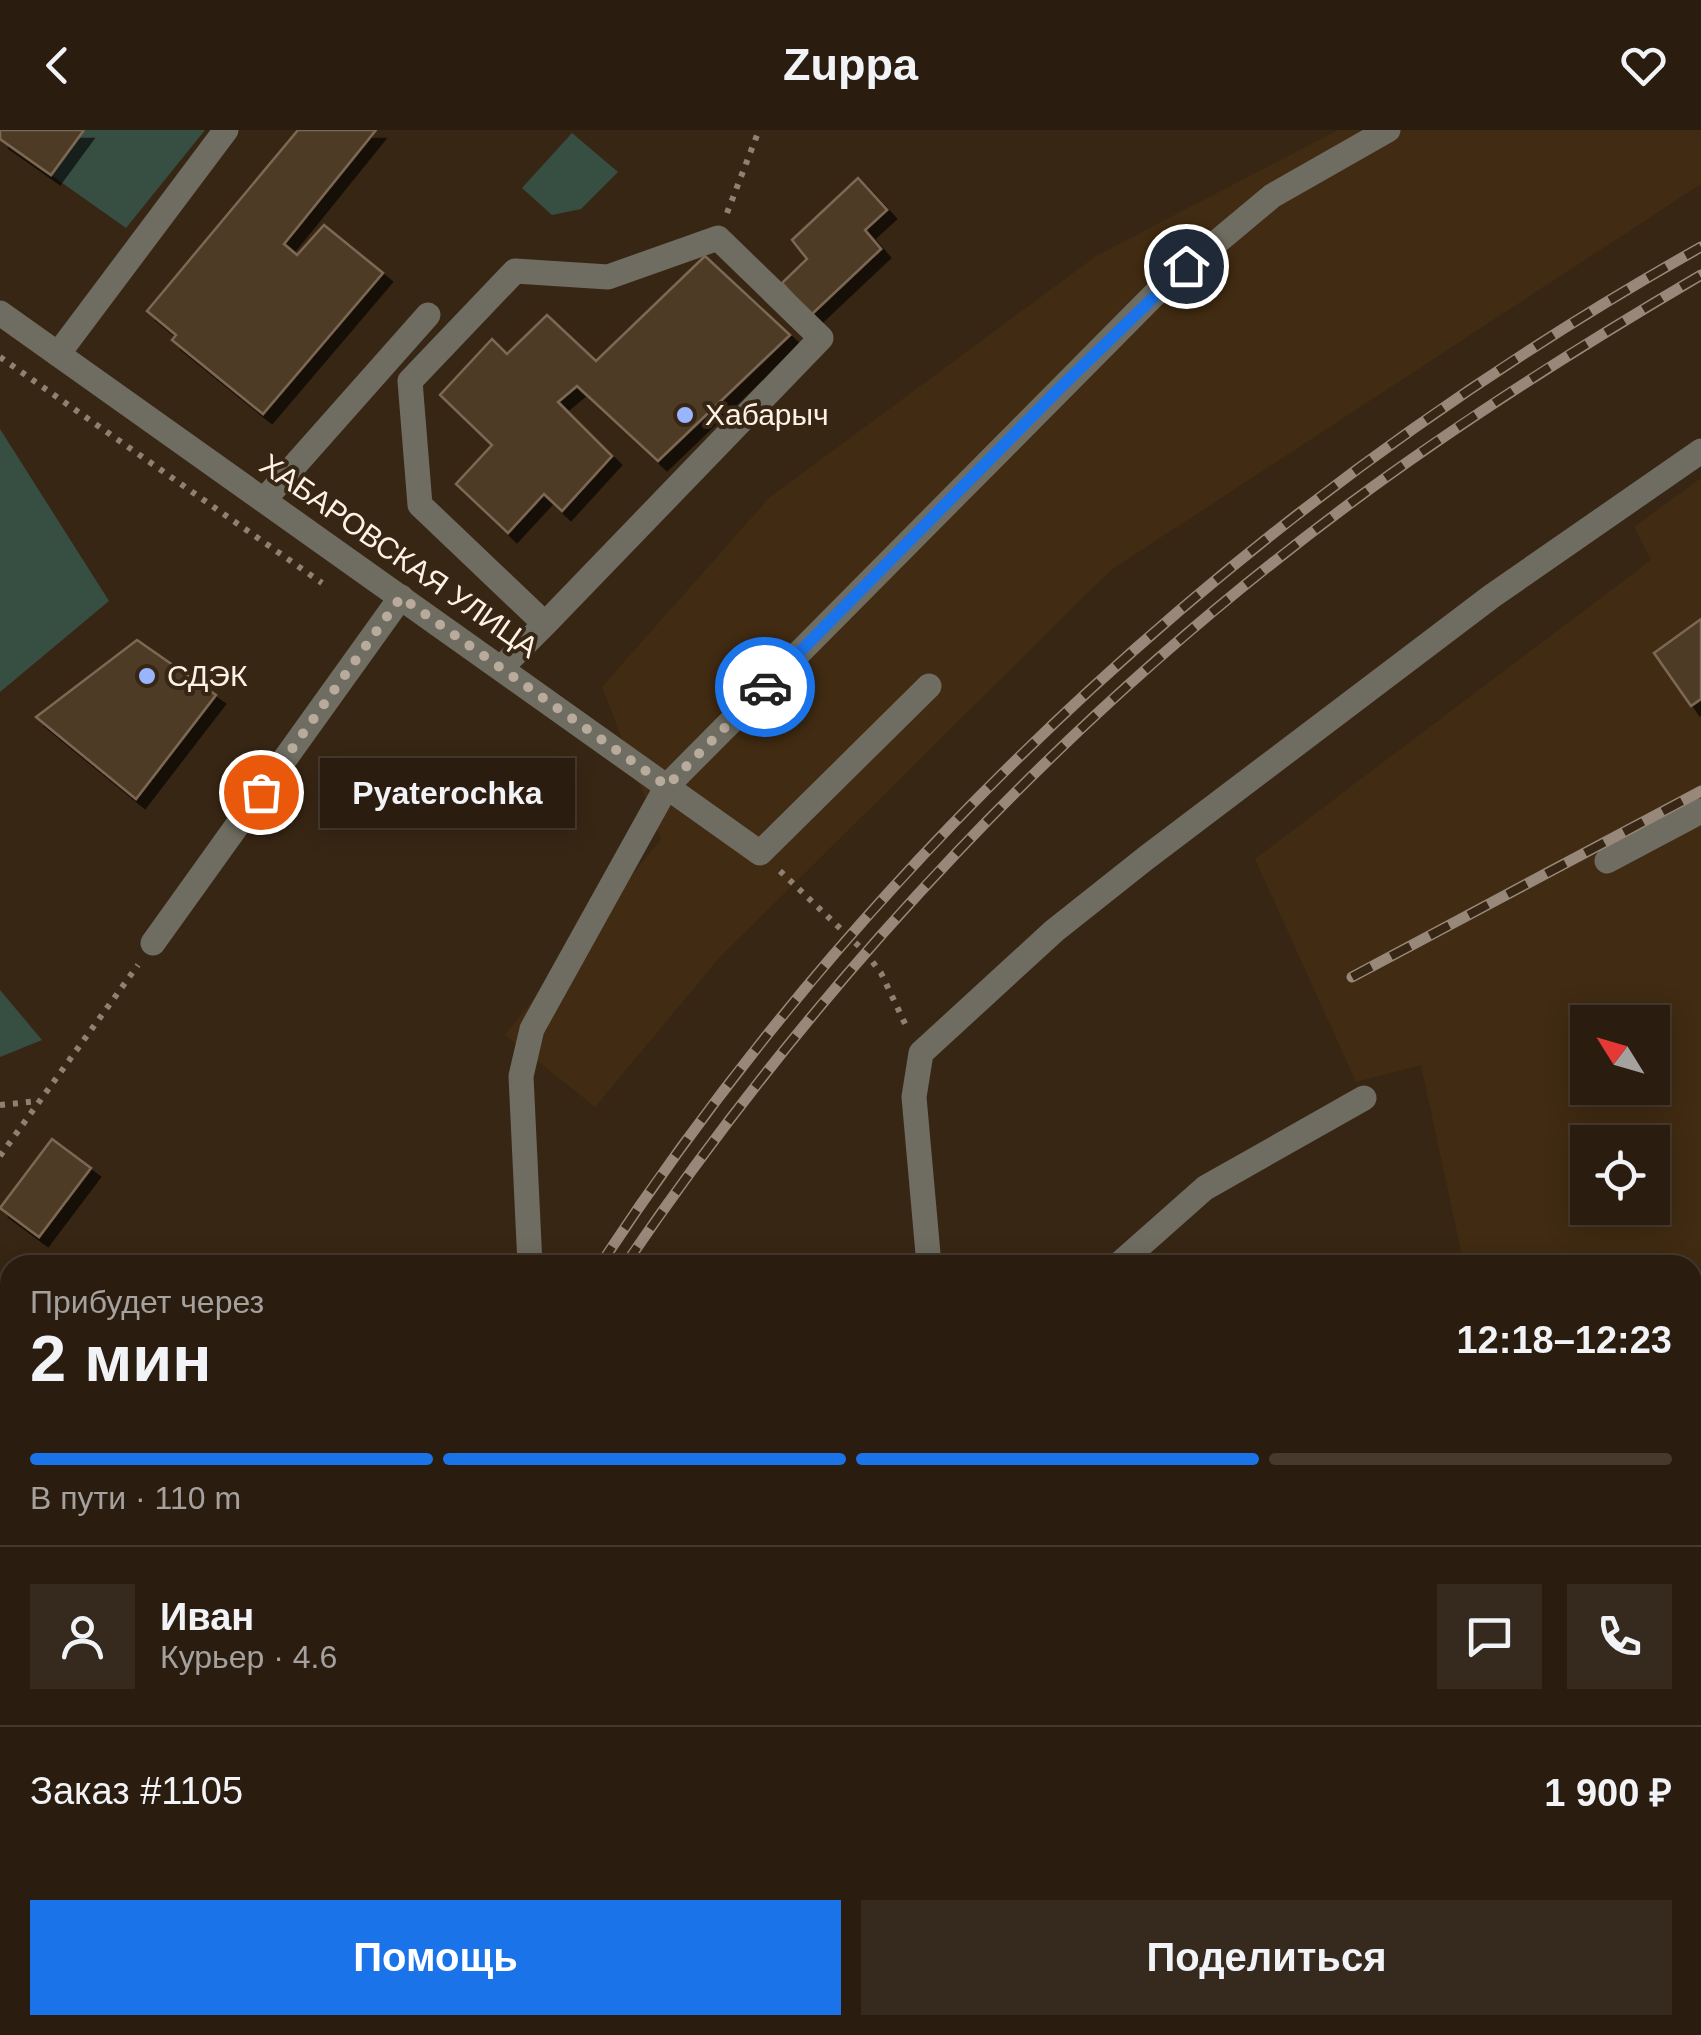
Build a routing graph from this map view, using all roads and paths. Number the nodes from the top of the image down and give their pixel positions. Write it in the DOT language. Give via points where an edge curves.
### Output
graph roads {
  1 [pos="226,130"];
  2 [pos="759,130"];
  3 [pos="1388,130"];
  4 [pos="718,238"];
  5 [pos="0,312"];
  6 [pos="428,315"];
  7 [pos="58,354"];
  8 [pos="0,356"];
  9 [pos="1701,451"];
  10 [pos="264,500"];
  11 [pos="391,538"];
  12 [pos="406,548"];
  13 [pos="334,591"];
  14 [pos="401,597"];
  15 [pos="545,624"];
  16 [pos="501,668"];
  17 [pos="930,686"];
  18 [pos="667,786"];
  19 [pos="1701,812"];
  20 [pos="760,852"];
  21 [pos="1608,861"];
  22 [pos="153,943"];
  23 [pos="920,1053"];
  24 [pos="1364,1098"];
  25 [pos="40,1101"];
  26 [pos="0,1105"];
  27 [pos="0,1156"];
  28 [pos="530,1255"];
  29 [pos="928,1255"];
  30 [pos="1129,1255"];
  1 -- 7 [label="street"];
  2 -- 4 [label="path"];
  3 -- 18 [label="street" via="1272,196 1156,293"];
  4 -- 15 [label="street" via="821,338"];
  4 -- 15 [label="street" via="608,277 515,271 410,381 420,505"];
  5 -- 7 [label="street, ХАБАРОВСКАЯ УЛИЦА"];
  6 -- 10 [label="street"];
  7 -- 10 [label="street, ХАБАРОВСКАЯ УЛИЦА"];
  8 -- 13 [label="path"];
  9 -- 23 [label="street" via="1446,630 1146,858"];
  10 -- 14 [label="street, ХАБАРОВСКАЯ УЛИЦА"];
  11 -- 12 [label="path"];
  14 -- 16 [label="street, ХАБАРОВСКАЯ УЛИЦА"];
  14 -- 22 [label="street"];
  15 -- 16 [label="street"];
  16 -- 18 [label="street, ХАБАРОВСКАЯ УЛИЦА"];
  17 -- 20 [label="street"];
  18 -- 20 [label="street, ХАБАРОВСКАЯ УЛИЦА"];
  18 -- 28 [label="street" via="532,1029 521,1076"];
  19 -- 21 [label="street"];
  20 -- 23 [label="path" via="865,952"];
  22 -- 25 [label="path"];
  23 -- 29 [label="street" via="914,1097"];
  24 -- 30 [label="street" via="1205,1188"];
  25 -- 26 [label="path"];
  25 -- 27 [label="path"];
}
